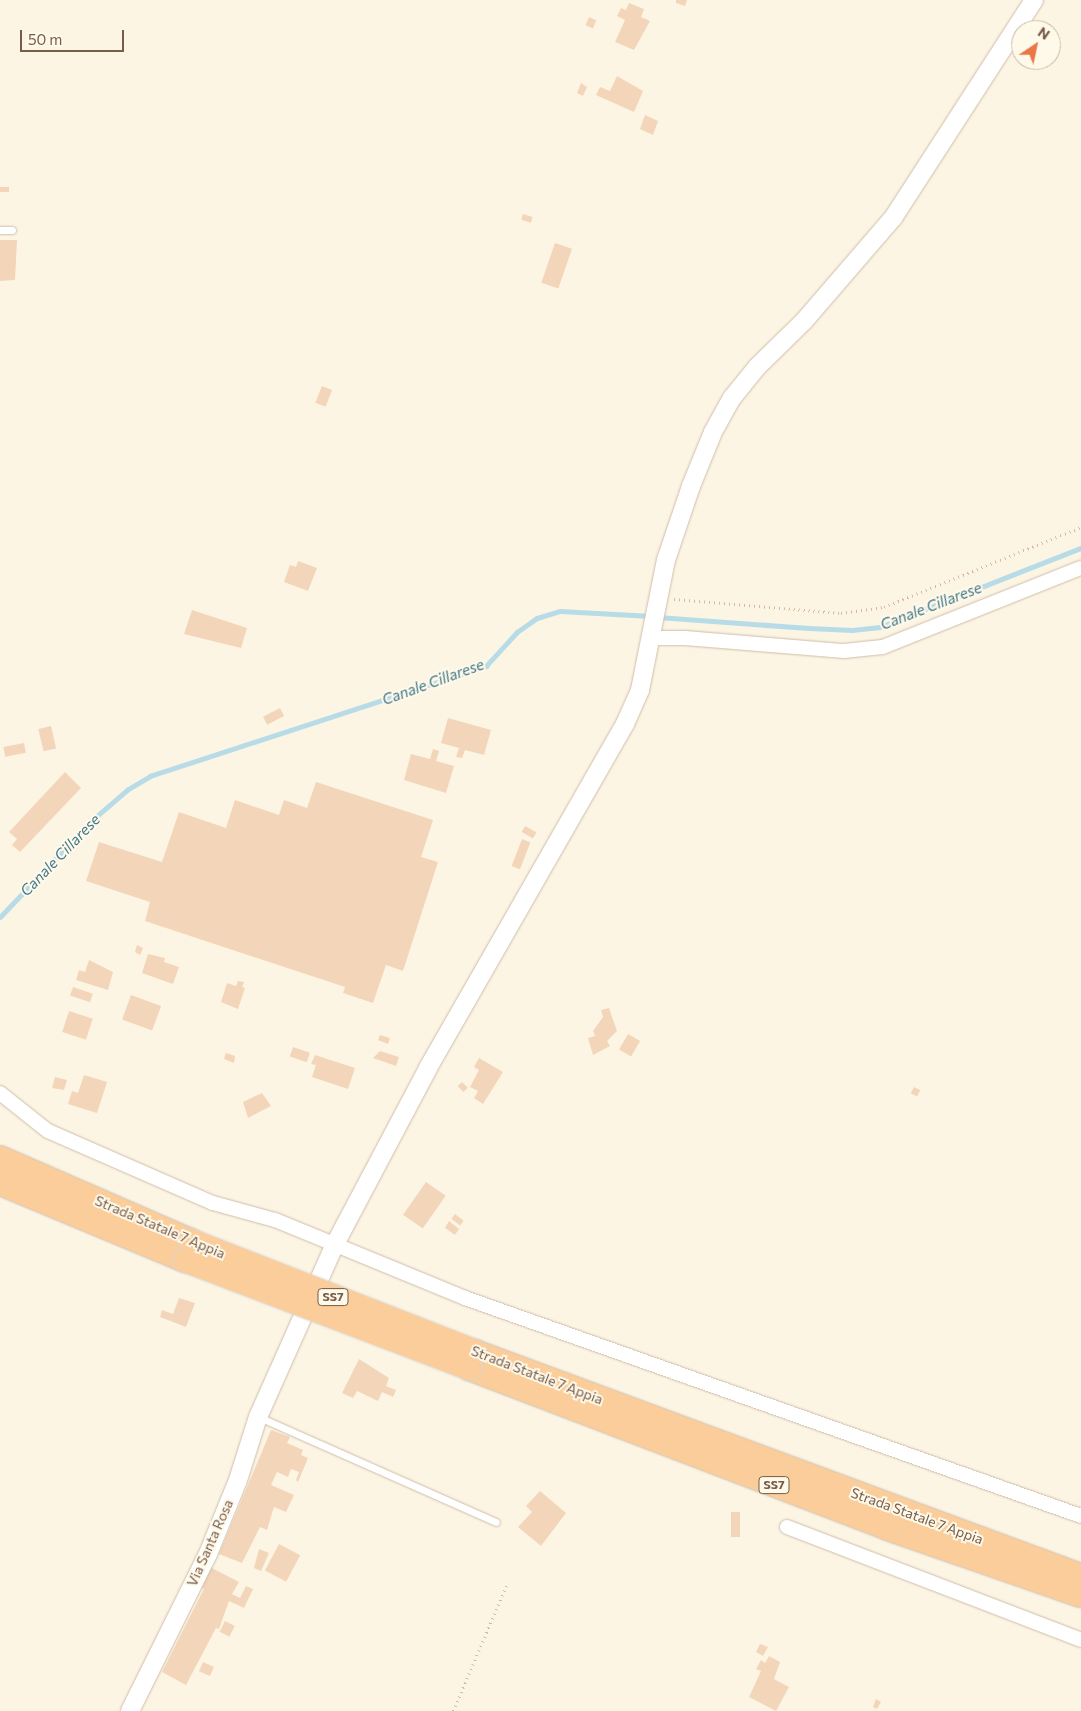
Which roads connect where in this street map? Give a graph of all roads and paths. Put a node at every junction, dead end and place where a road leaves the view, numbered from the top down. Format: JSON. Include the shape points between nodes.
{"nodes":[{"id":1,"x":1034,"y":0,"type":"edge"},
{"id":2,"x":0,"y":230,"type":"edge"},
{"id":3,"x":12,"y":230,"type":"dead end"},
{"id":4,"x":1081,"y":527,"type":"edge"},
{"id":5,"x":1081,"y":568,"type":"edge"},
{"id":6,"x":658,"y":598,"type":"junction"},
{"id":7,"x":652,"y":638,"type":"junction"},
{"id":8,"x":0,"y":1093,"type":"edge"},
{"id":9,"x":0,"y":1158,"type":"edge"},
{"id":10,"x":0,"y":1183,"type":"edge"},
{"id":11,"x":335,"y":1244,"type":"junction"},
{"id":12,"x":188,"y":1251,"type":"junction"},
{"id":13,"x":472,"y":1360,"type":"junction"},
{"id":14,"x":258,"y":1417,"type":"junction"},
{"id":15,"x":1081,"y":1516,"type":"edge"},
{"id":16,"x":496,"y":1522,"type":"dead end"},
{"id":17,"x":787,"y":1527,"type":"dead end"},
{"id":18,"x":1081,"y":1576,"type":"edge"},
{"id":19,"x":506,"y":1586,"type":"dead end"},
{"id":20,"x":1081,"y":1594,"type":"edge"},
{"id":21,"x":1081,"y":1640,"type":"edge"},
{"id":22,"x":130,"y":1711,"type":"edge"},
{"id":23,"x":453,"y":1711,"type":"edge"}],
"edges":[{"from":1,"to":6,"type":"street","name":"Via Santa Rosa","via":[[893,218],[732,398],[691,486]]},
{"from":2,"to":3,"type":"lane"},
{"from":4,"to":6,"type":"path","via":[[884,607],[840,612]]},
{"from":5,"to":7,"type":"street","via":[[883,647],[844,651]]},
{"from":6,"to":7,"type":"street","name":"Via Santa Rosa"},
{"from":7,"to":11,"type":"street","name":"Via Santa Rosa","via":[[640,690],[624,724],[433,1060]]},
{"from":8,"to":11,"type":"street","via":[[48,1131],[214,1203],[276,1220]]},
{"from":9,"to":12,"type":"highway","name":"Strada Statale 7 Appia","number":"SS7"},
{"from":10,"to":12,"type":"highway","name":"Strada Statale 7 Appia","number":"SS7"},
{"from":11,"to":14,"type":"street","name":"Via Santa Rosa"},
{"from":11,"to":15,"type":"street","via":[[465,1298]]},
{"from":12,"to":13,"type":"highway","name":"Strada Statale 7 Appia","number":"SS7","bridge":true},
{"from":13,"to":18,"type":"highway","name":"Strada Statale 7 Appia","number":"SS7"},
{"from":13,"to":20,"type":"highway","name":"Strada Statale 7 Appia","number":"SS7","via":[[887,1528]]},
{"from":14,"to":16,"type":"lane"},
{"from":14,"to":22,"type":"street","name":"Via Santa Rosa","via":[[238,1480],[208,1554]]},
{"from":17,"to":21,"type":"street"},
{"from":19,"to":23,"type":"path"}]}
